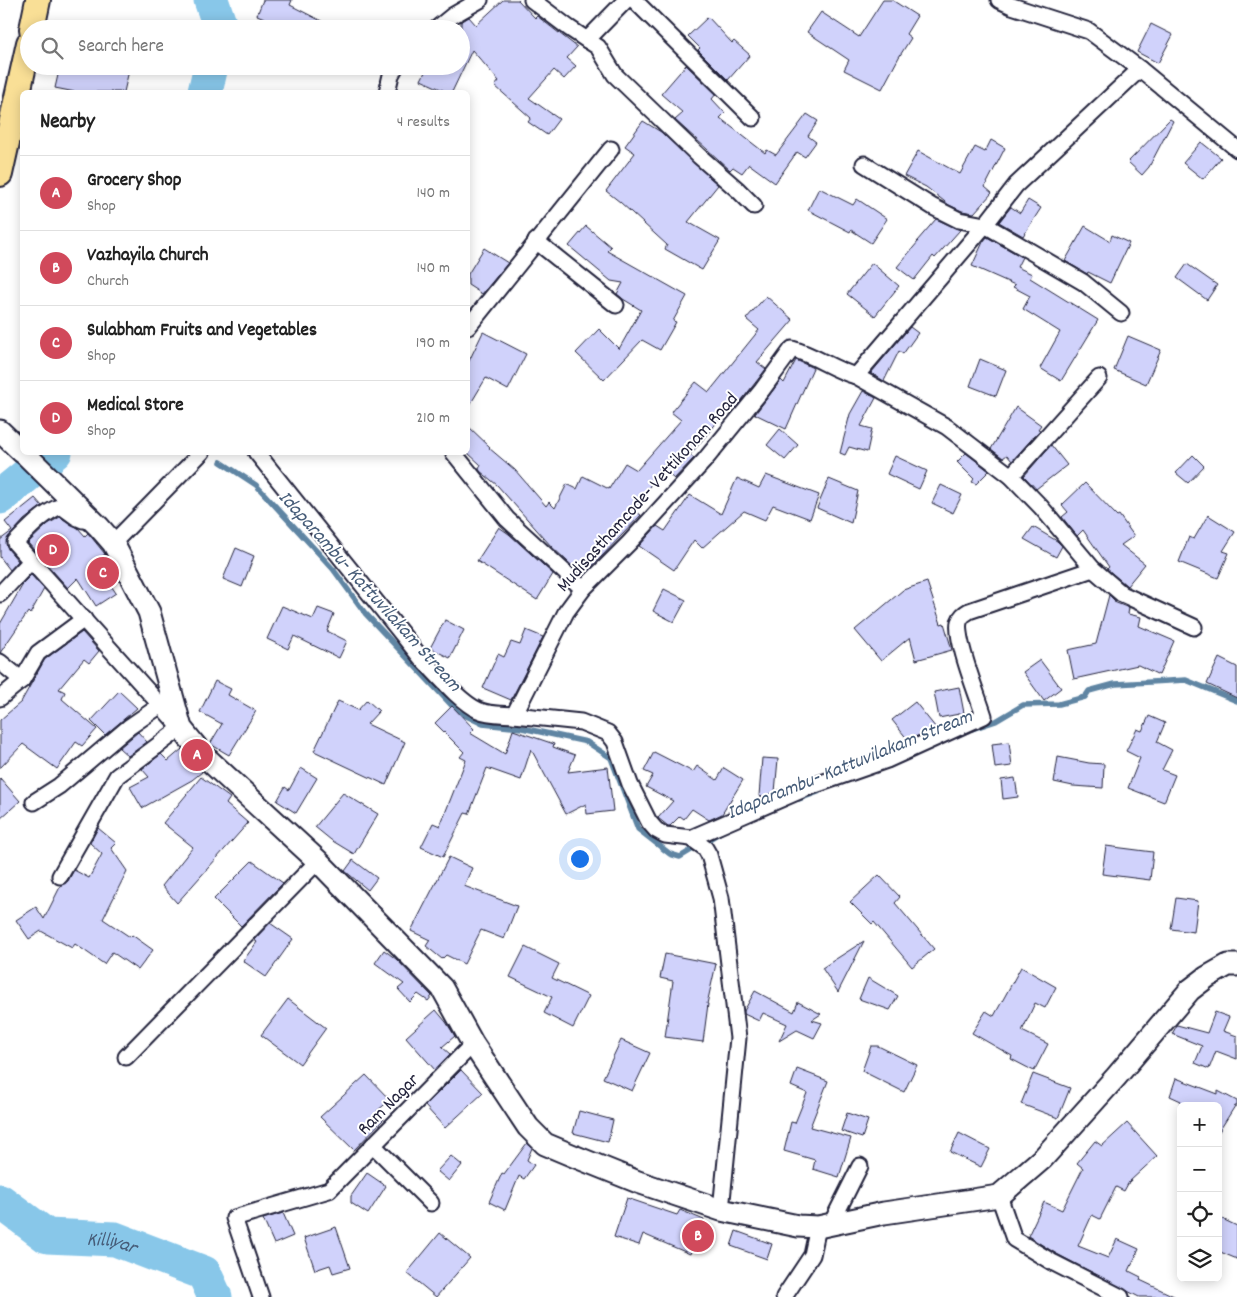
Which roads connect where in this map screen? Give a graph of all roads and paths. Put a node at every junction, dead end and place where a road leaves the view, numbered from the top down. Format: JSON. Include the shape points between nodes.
{"nodes":[{"id":1,"x":38,"y":0,"type":"edge"},
{"id":2,"x":480,"y":0,"type":"edge"},
{"id":3,"x":532,"y":0,"type":"edge"},
{"id":4,"x":626,"y":0,"type":"edge"},
{"id":5,"x":634,"y":0,"type":"edge"},
{"id":6,"x":1006,"y":3,"type":"edge"},
{"id":7,"x":34,"y":20,"type":"edge"},
{"id":8,"x":447,"y":20,"type":"edge"},
{"id":9,"x":587,"y":40,"type":"junction"},
{"id":10,"x":1140,"y":69,"type":"junction"},
{"id":11,"x":22,"y":75,"type":"edge"},
{"id":12,"x":391,"y":75,"type":"edge"},
{"id":13,"x":387,"y":90,"type":"edge"},
{"id":14,"x":753,"y":118,"type":"dead end"},
{"id":15,"x":611,"y":149,"type":"dead end"},
{"id":16,"x":1237,"y":149,"type":"edge"},
{"id":17,"x":864,"y":164,"type":"dead end"},
{"id":18,"x":0,"y":174,"type":"edge"},
{"id":19,"x":754,"y":206,"type":"dead end"},
{"id":20,"x":985,"y":225,"type":"junction"},
{"id":21,"x":536,"y":241,"type":"junction"},
{"id":22,"x":616,"y":304,"type":"dead end"},
{"id":23,"x":1121,"y":313,"type":"dead end"},
{"id":24,"x":470,"y":324,"type":"edge"},
{"id":25,"x":856,"y":376,"type":"junction"},
{"id":26,"x":1099,"y":378,"type":"dead end"},
{"id":27,"x":25,"y":455,"type":"edge"},
{"id":28,"x":199,"y":455,"type":"edge"},
{"id":29,"x":258,"y":455,"type":"edge"},
{"id":30,"x":455,"y":455,"type":"edge"},
{"id":31,"x":1011,"y":476,"type":"junction"},
{"id":32,"x":99,"y":527,"type":"junction"},
{"id":33,"x":113,"y":543,"type":"junction"},
{"id":34,"x":31,"y":561,"type":"junction"},
{"id":35,"x":1093,"y":570,"type":"junction"},
{"id":36,"x":583,"y":589,"type":"junction"},
{"id":37,"x":0,"y":594,"type":"edge"},
{"id":38,"x":84,"y":619,"type":"junction"},
{"id":39,"x":1194,"y":627,"type":"dead end"},
{"id":40,"x":0,"y":662,"type":"edge"},
{"id":41,"x":22,"y":680,"type":"junction"},
{"id":42,"x":0,"y":698,"type":"edge"},
{"id":43,"x":161,"y":705,"type":"junction"},
{"id":44,"x":514,"y":715,"type":"junction"},
{"id":45,"x":182,"y":728,"type":"junction"},
{"id":46,"x":34,"y":802,"type":"dead end"},
{"id":47,"x":698,"y":842,"type":"junction"},
{"id":48,"x":318,"y":861,"type":"junction"},
{"id":49,"x":60,"y":876,"type":"dead end"},
{"id":50,"x":1237,"y":965,"type":"edge"},
{"id":51,"x":474,"y":1044,"type":"junction"},
{"id":52,"x":126,"y":1058,"type":"dead end"},
{"id":53,"x":373,"y":1145,"type":"junction"},
{"id":54,"x":860,"y":1166,"type":"dead end"},
{"id":55,"x":999,"y":1196,"type":"junction"},
{"id":56,"x":431,"y":1203,"type":"dead end"},
{"id":57,"x":721,"y":1210,"type":"junction"},
{"id":58,"x":825,"y":1226,"type":"junction"},
{"id":59,"x":261,"y":1297,"type":"edge"},
{"id":60,"x":784,"y":1297,"type":"edge"},
{"id":61,"x":1121,"y":1297,"type":"edge"}],
"edges":[{"from":1,"to":7,"type":"main road"},
{"from":2,"to":8,"type":"street"},
{"from":3,"to":9,"type":"street"},
{"from":4,"to":9,"type":"street"},
{"from":5,"to":14,"type":"street"},
{"from":6,"to":10,"type":"street","via":[[1089,31]]},
{"from":9,"to":19,"type":"street","via":[[598,47],[616,75]]},
{"from":10,"to":16,"type":"street"},
{"from":10,"to":20,"type":"street","via":[[1016,185]]},
{"from":11,"to":18,"type":"main road"},
{"from":12,"to":13,"type":"street"},
{"from":15,"to":21,"type":"street"},
{"from":17,"to":20,"type":"street","via":[[959,220]]},
{"from":20,"to":23,"type":"street","via":[[1083,282]]},
{"from":20,"to":25,"type":"street"},
{"from":21,"to":22,"type":"street"},
{"from":21,"to":24,"type":"street"},
{"from":25,"to":31,"type":"street","via":[[947,427]]},
{"from":25,"to":36,"type":"street","name":"Mudisasthamcode- Vettikonam Road","via":[[792,349],[704,461]]},
{"from":26,"to":31,"type":"street"},
{"from":27,"to":32,"type":"street"},
{"from":28,"to":33,"type":"street"},
{"from":29,"to":44,"type":"street","via":[[422,659],[477,710]]},
{"from":30,"to":36,"type":"street","via":[[507,519]]},
{"from":31,"to":35,"type":"street"},
{"from":32,"to":33,"type":"street"},
{"from":32,"to":34,"type":"street","via":[[61,506],[52,509],[15,543]]},
{"from":33,"to":45,"type":"street","via":[[149,612]]},
{"from":34,"to":37,"type":"street"},
{"from":34,"to":38,"type":"street"},
{"from":35,"to":39,"type":"street","via":[[1122,594]]},
{"from":35,"to":47,"type":"street","via":[[962,615],[959,638],[984,716],[888,760],[804,789],[735,818]]},
{"from":36,"to":44,"type":"street","name":"Mudisasthamcode- Vettikonam Road","via":[[566,612]]},
{"from":38,"to":41,"type":"street","via":[[38,653]]},
{"from":38,"to":43,"type":"street"},
{"from":40,"to":41,"type":"street"},
{"from":41,"to":42,"type":"street"},
{"from":43,"to":45,"type":"street"},
{"from":43,"to":46,"type":"street"},
{"from":44,"to":47,"type":"street","via":[[581,722],[608,733],[615,742],[630,784],[649,822],[665,835]]},
{"from":45,"to":48,"type":"street","via":[[202,754]]},
{"from":45,"to":49,"type":"street","via":[[117,776]]},
{"from":47,"to":57,"type":"street","via":[[712,865],[722,898],[738,1038]]},
{"from":48,"to":51,"type":"street","via":[[442,988]]},
{"from":48,"to":52,"type":"street"},
{"from":50,"to":55,"type":"street","via":[[1206,977],[1190,990],[1043,1158]]},
{"from":51,"to":53,"type":"street","name":"Ram Nagar"},
{"from":51,"to":57,"type":"street","via":[[528,1128],[545,1144],[638,1182]]},
{"from":53,"to":56,"type":"street"},
{"from":53,"to":59,"type":"street","name":"Ram Nagar","via":[[329,1190],[234,1218]]},
{"from":54,"to":58,"type":"street"},
{"from":55,"to":58,"type":"street","via":[[884,1213]]},
{"from":55,"to":61,"type":"street","via":[[1014,1239]]},
{"from":57,"to":58,"type":"street","via":[[798,1226]]},
{"from":58,"to":60,"type":"street","via":[[812,1255]]}]}
